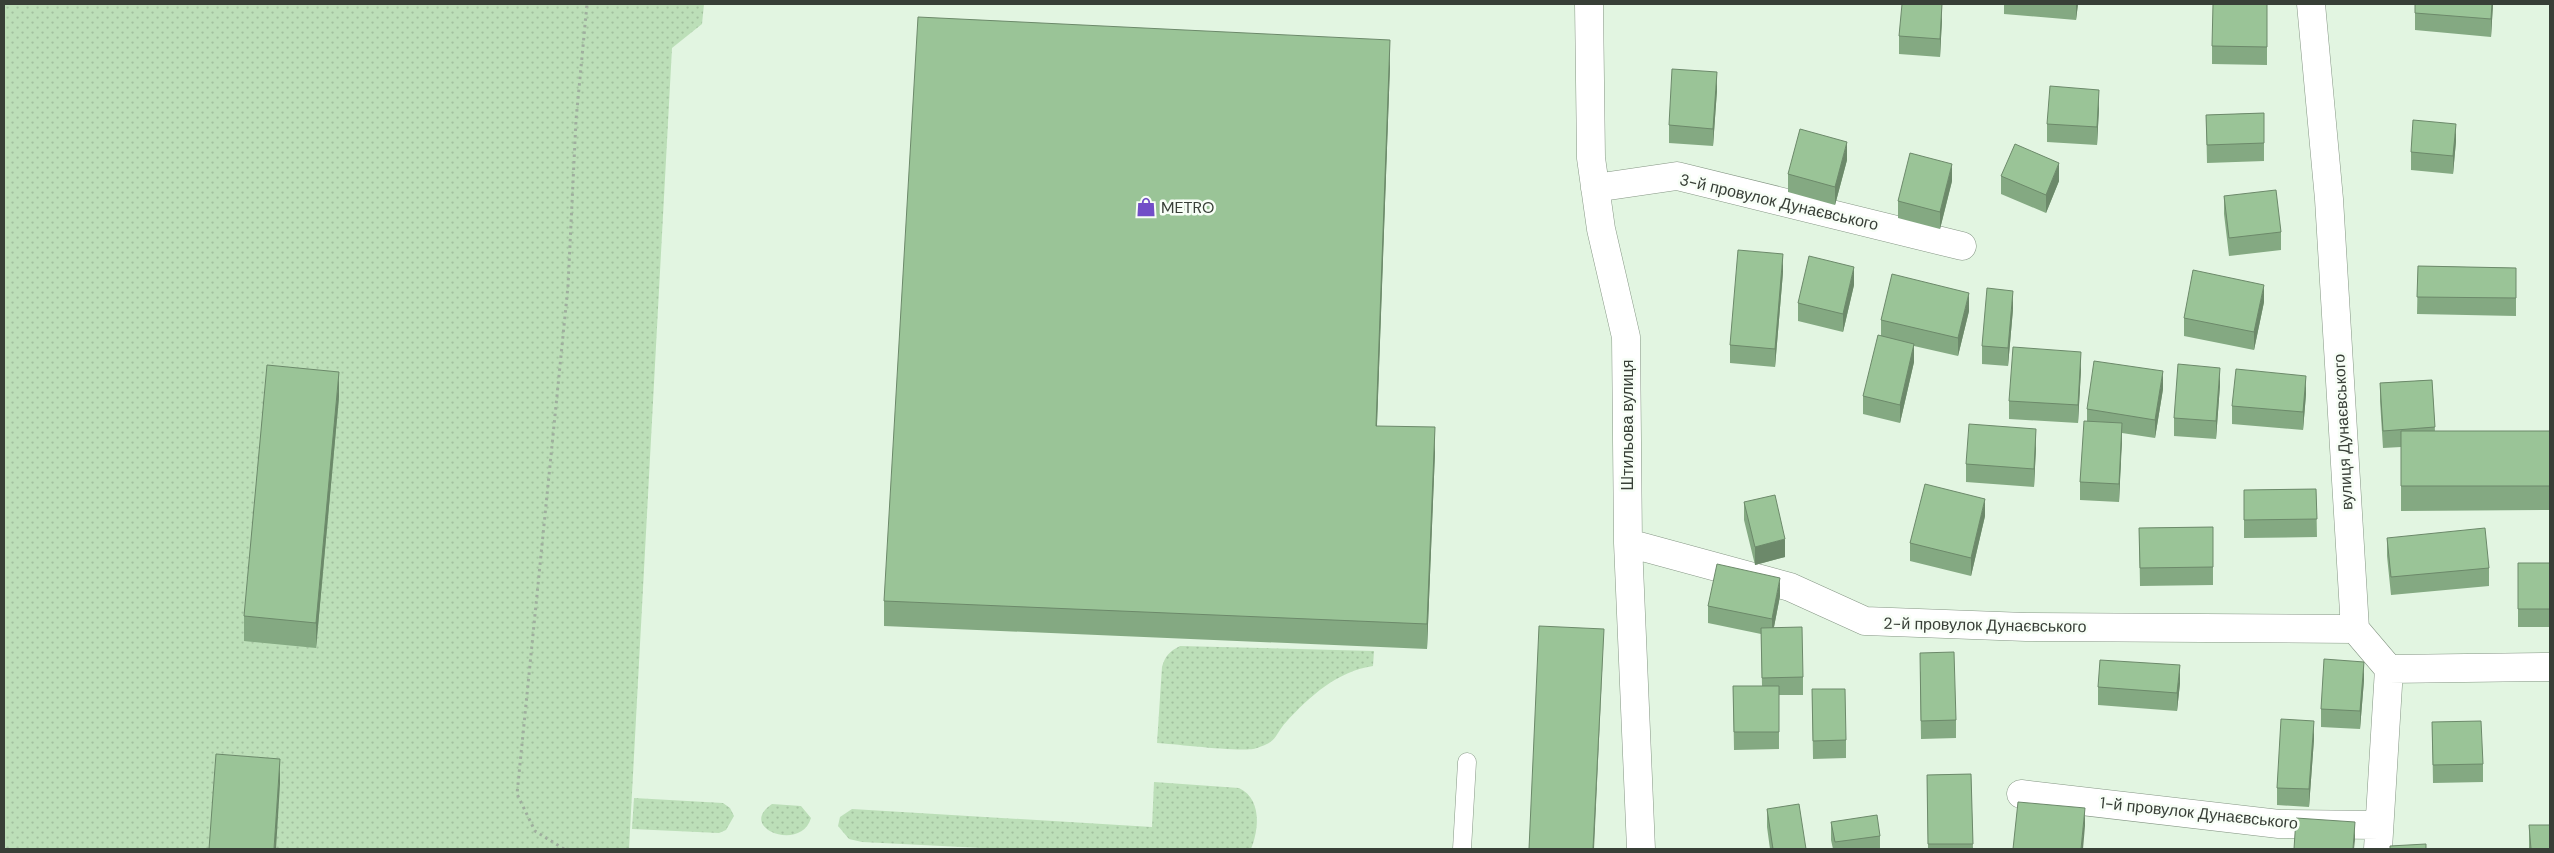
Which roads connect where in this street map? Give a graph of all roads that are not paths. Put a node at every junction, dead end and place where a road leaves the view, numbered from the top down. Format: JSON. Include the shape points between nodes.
{"nodes":[{"id":1,"x":1589,"y":4,"type":"edge"},
{"id":2,"x":2311,"y":4,"type":"edge"},
{"id":3,"x":1595,"y":188,"type":"junction"},
{"id":4,"x":1962,"y":246,"type":"dead end"},
{"id":5,"x":1628,"y":543,"type":"junction"},
{"id":6,"x":2355,"y":629,"type":"junction"},
{"id":7,"x":2550,"y":667,"type":"edge"},
{"id":8,"x":2389,"y":668,"type":"junction"},
{"id":9,"x":1467,"y":762,"type":"dead end"},
{"id":10,"x":2021,"y":794,"type":"dead end"},
{"id":11,"x":2379,"y":837,"type":"edge"},
{"id":12,"x":1462,"y":849,"type":"edge"},
{"id":13,"x":1641,"y":849,"type":"edge"}],
"edges":[{"from":1,"to":3,"type":"street","name":"Штильова вулиця","via":[[1590,158]]},
{"from":2,"to":6,"type":"street","name":"вулиця Дунаєвського","via":[[2329,199]]},
{"from":3,"to":4,"type":"street","name":"3-й провулок Дунаєвського","via":[[1677,176]]},
{"from":3,"to":5,"type":"street","name":"Штильова вулиця","via":[[1601,229],[1626,336]]},
{"from":5,"to":6,"type":"street","name":"2-й провулок Дунаєвського","via":[[1790,587],[1866,621],[2026,627]]},
{"from":5,"to":13,"type":"street","name":"Штильова вулиця"},
{"from":6,"to":8,"type":"street"},
{"from":7,"to":8,"type":"street"},
{"from":8,"to":11,"type":"street"},
{"from":9,"to":12,"type":"lane"},
{"from":10,"to":11,"type":"street","name":"1-й провулок Дунаєвського"}]}
